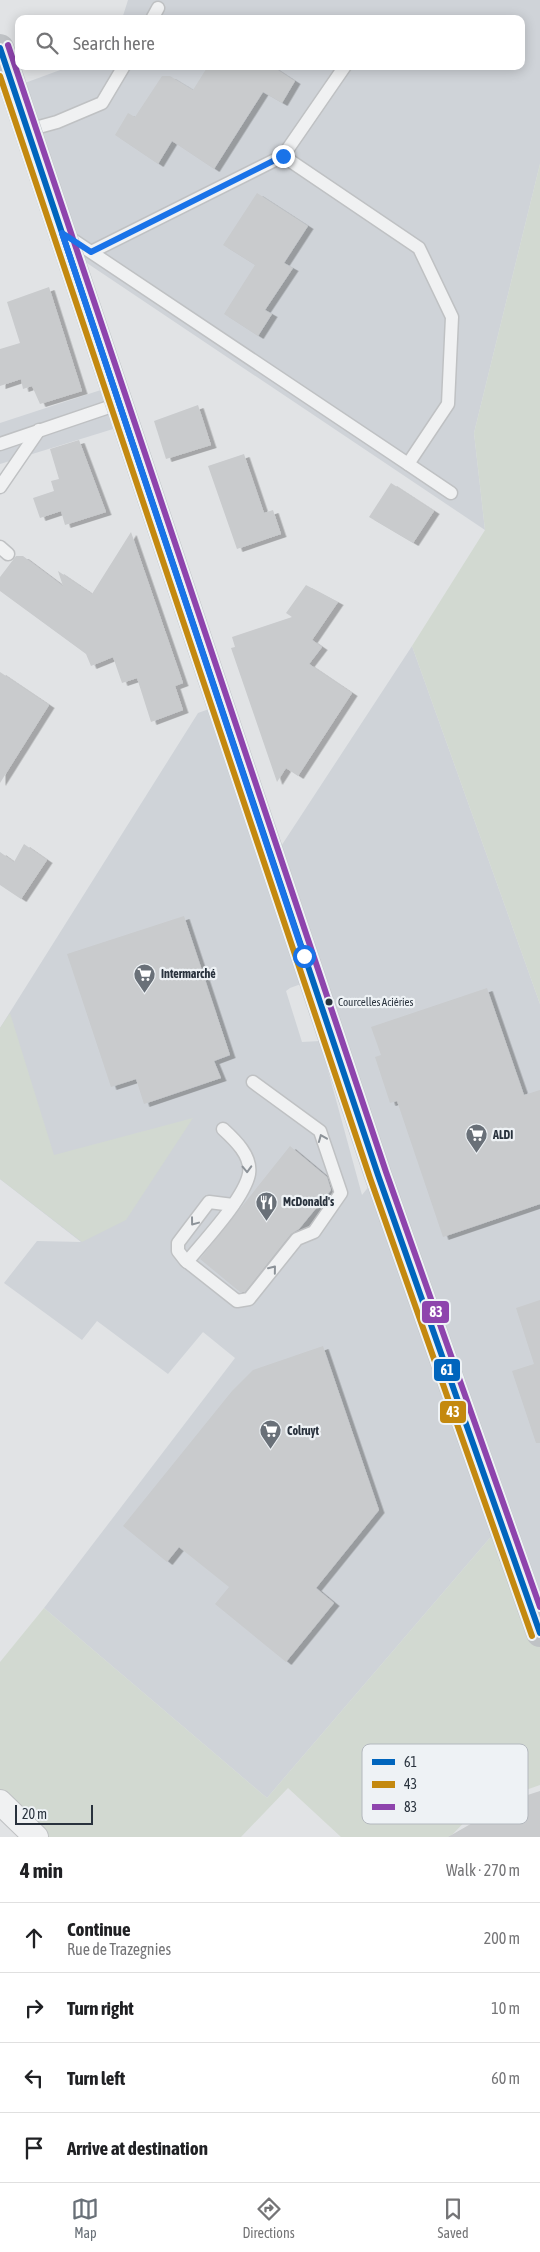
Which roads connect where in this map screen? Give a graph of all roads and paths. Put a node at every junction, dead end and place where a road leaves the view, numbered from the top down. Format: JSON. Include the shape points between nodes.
{"nodes":[{"id":1,"x":0,"y":48,"type":"edge"},
{"id":2,"x":122,"y":70,"type":"edge"},
{"id":3,"x":342,"y":70,"type":"edge"},
{"id":4,"x":28,"y":130,"type":"junction"},
{"id":5,"x":283,"y":156,"type":"junction"},
{"id":6,"x":62,"y":233,"type":"junction"},
{"id":7,"x":91,"y":252,"type":"junction"},
{"id":8,"x":118,"y":404,"type":"junction"},
{"id":9,"x":39,"y":430,"type":"junction"},
{"id":10,"x":0,"y":444,"type":"edge"},
{"id":11,"x":408,"y":464,"type":"junction"},
{"id":12,"x":0,"y":486,"type":"edge"},
{"id":13,"x":451,"y":493,"type":"dead end"},
{"id":14,"x":253,"y":1082,"type":"dead end"},
{"id":15,"x":224,"y":1129,"type":"dead end"},
{"id":16,"x":233,"y":1205,"type":"junction"},
{"id":17,"x":187,"y":1262,"type":"junction"},
{"id":18,"x":540,"y":1634,"type":"edge"},
{"id":19,"x":0,"y":1802,"type":"edge"},
{"id":20,"x":36,"y":1837,"type":"edge"}],
"edges":[{"from":1,"to":4,"type":"main road"},
{"from":2,"to":4,"type":"lane","via":[[102,103]]},
{"from":3,"to":5,"type":"lane"},
{"from":4,"to":6,"type":"main road"},
{"from":5,"to":7,"type":"lane"},
{"from":5,"to":11,"type":"lane","via":[[419,248],[452,317],[448,404]]},
{"from":6,"to":7,"type":"lane"},
{"from":6,"to":8,"type":"main road"},
{"from":7,"to":11,"type":"lane"},
{"from":8,"to":9,"type":"lane"},
{"from":8,"to":18,"type":"main road","via":[[378,1175]]},
{"from":9,"to":10,"type":"lane"},
{"from":9,"to":12,"type":"lane"},
{"from":11,"to":13,"type":"lane"},
{"from":17,"to":14,"type":"lane","one_way":true,"via":[[237,1301],[249,1299],[297,1239],[314,1232],[341,1193],[320,1131]]},
{"from":15,"to":16,"type":"lane","one_way":true,"via":[[240,1145],[249,1174]]},
{"from":16,"to":17,"type":"lane"},
{"from":16,"to":17,"type":"lane","one_way":true,"via":[[209,1202],[178,1243],[178,1251]]},
{"from":19,"to":20,"type":"street"}]}
